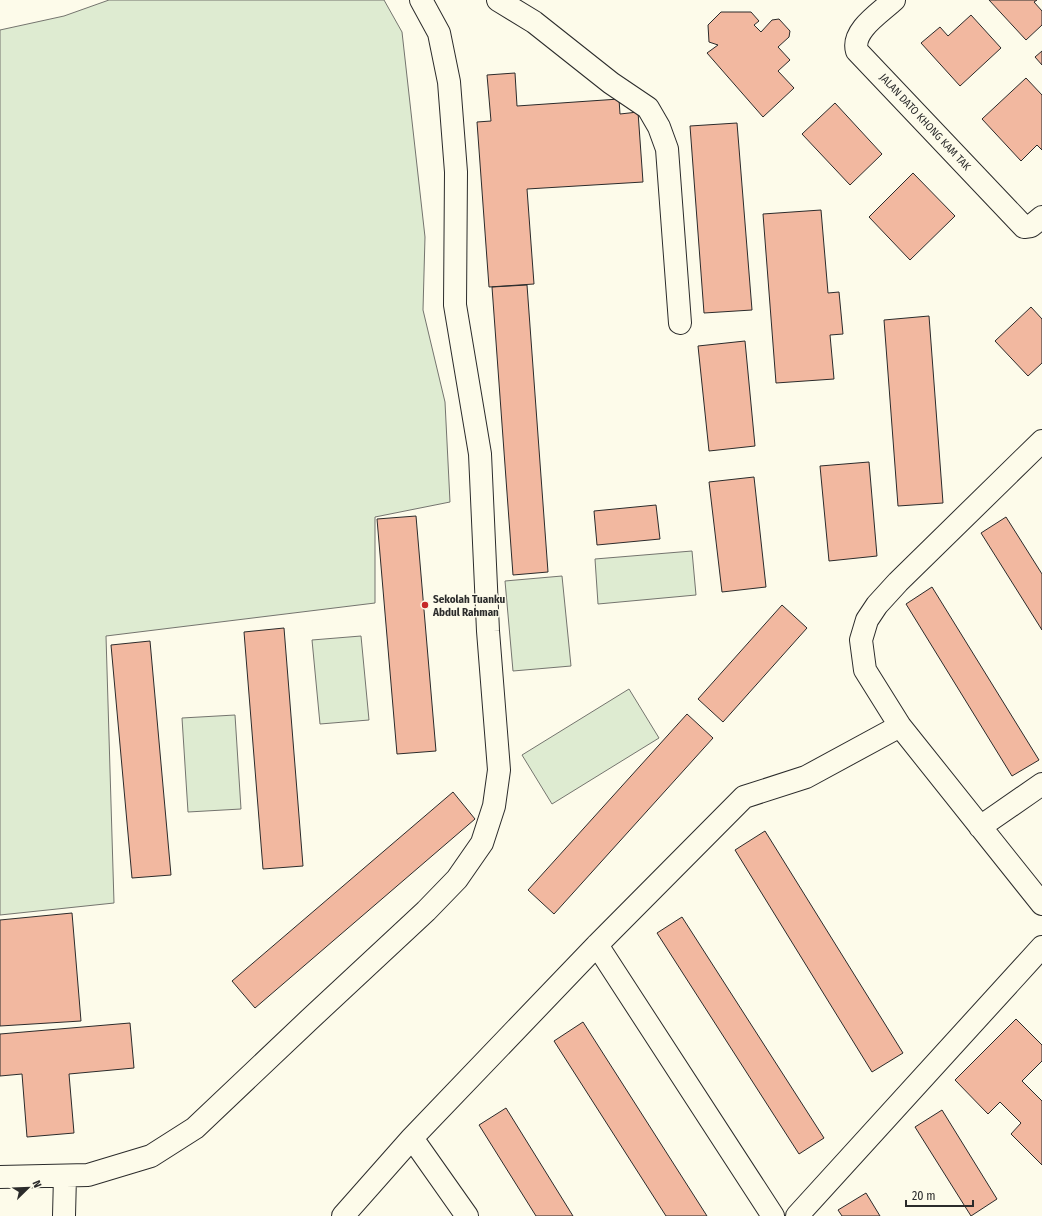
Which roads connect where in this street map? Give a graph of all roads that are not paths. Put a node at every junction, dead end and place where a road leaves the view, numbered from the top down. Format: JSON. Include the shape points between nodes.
{"nodes":[{"id":1,"x":498,"y":0,"type":"edge"},
{"id":2,"x":894,"y":0,"type":"edge"},
{"id":3,"x":425,"y":1,"type":"edge"},
{"id":4,"x":1042,"y":217,"type":"edge"},
{"id":5,"x":680,"y":323,"type":"dead end"},
{"id":6,"x":1042,"y":441,"type":"edge"},
{"id":7,"x":900,"y":726,"type":"junction"},
{"id":8,"x":1042,"y":784,"type":"edge"},
{"id":9,"x":980,"y":827,"type":"junction"},
{"id":10,"x":1042,"y":904,"type":"edge"},
{"id":11,"x":597,"y":944,"type":"junction"},
{"id":12,"x":1042,"y":947,"type":"edge"},
{"id":13,"x":412,"y":1138,"type":"junction"},
{"id":14,"x":65,"y":1176,"type":"junction"},
{"id":15,"x":0,"y":1177,"type":"edge"},
{"id":16,"x":64,"y":1216,"type":"edge"},
{"id":17,"x":343,"y":1216,"type":"edge"},
{"id":18,"x":467,"y":1216,"type":"edge"},
{"id":19,"x":773,"y":1216,"type":"edge"},
{"id":20,"x":797,"y":1216,"type":"edge"}],
"edges":[{"from":1,"to":5,"type":"street","via":[[534,22],[611,83],[648,108],[659,127],[667,149]]},
{"from":2,"to":4,"type":"street","name":"JALAN DATO KHONG KAM TAK","via":[[858,33],[855,43],[857,50],[1024,227],[1031,226]]},
{"from":3,"to":14,"type":"street","via":[[439,33],[449,82],[456,172],[455,305],[480,454],[488,631],[499,770],[494,806],[482,843],[457,879],[195,1128],[151,1156],[88,1175]]},
{"from":6,"to":7,"type":"street","via":[[898,582],[867,620],[861,640],[865,670]]},
{"from":7,"to":9,"type":"street"},
{"from":7,"to":11,"type":"street","via":[[806,777],[744,797]]},
{"from":8,"to":9,"type":"street"},
{"from":9,"to":10,"type":"street"},
{"from":11,"to":13,"type":"street"},
{"from":11,"to":19,"type":"street"},
{"from":12,"to":20,"type":"street"},
{"from":13,"to":17,"type":"street"},
{"from":13,"to":18,"type":"street"},
{"from":14,"to":15,"type":"street"},
{"from":14,"to":16,"type":"street"}]}
